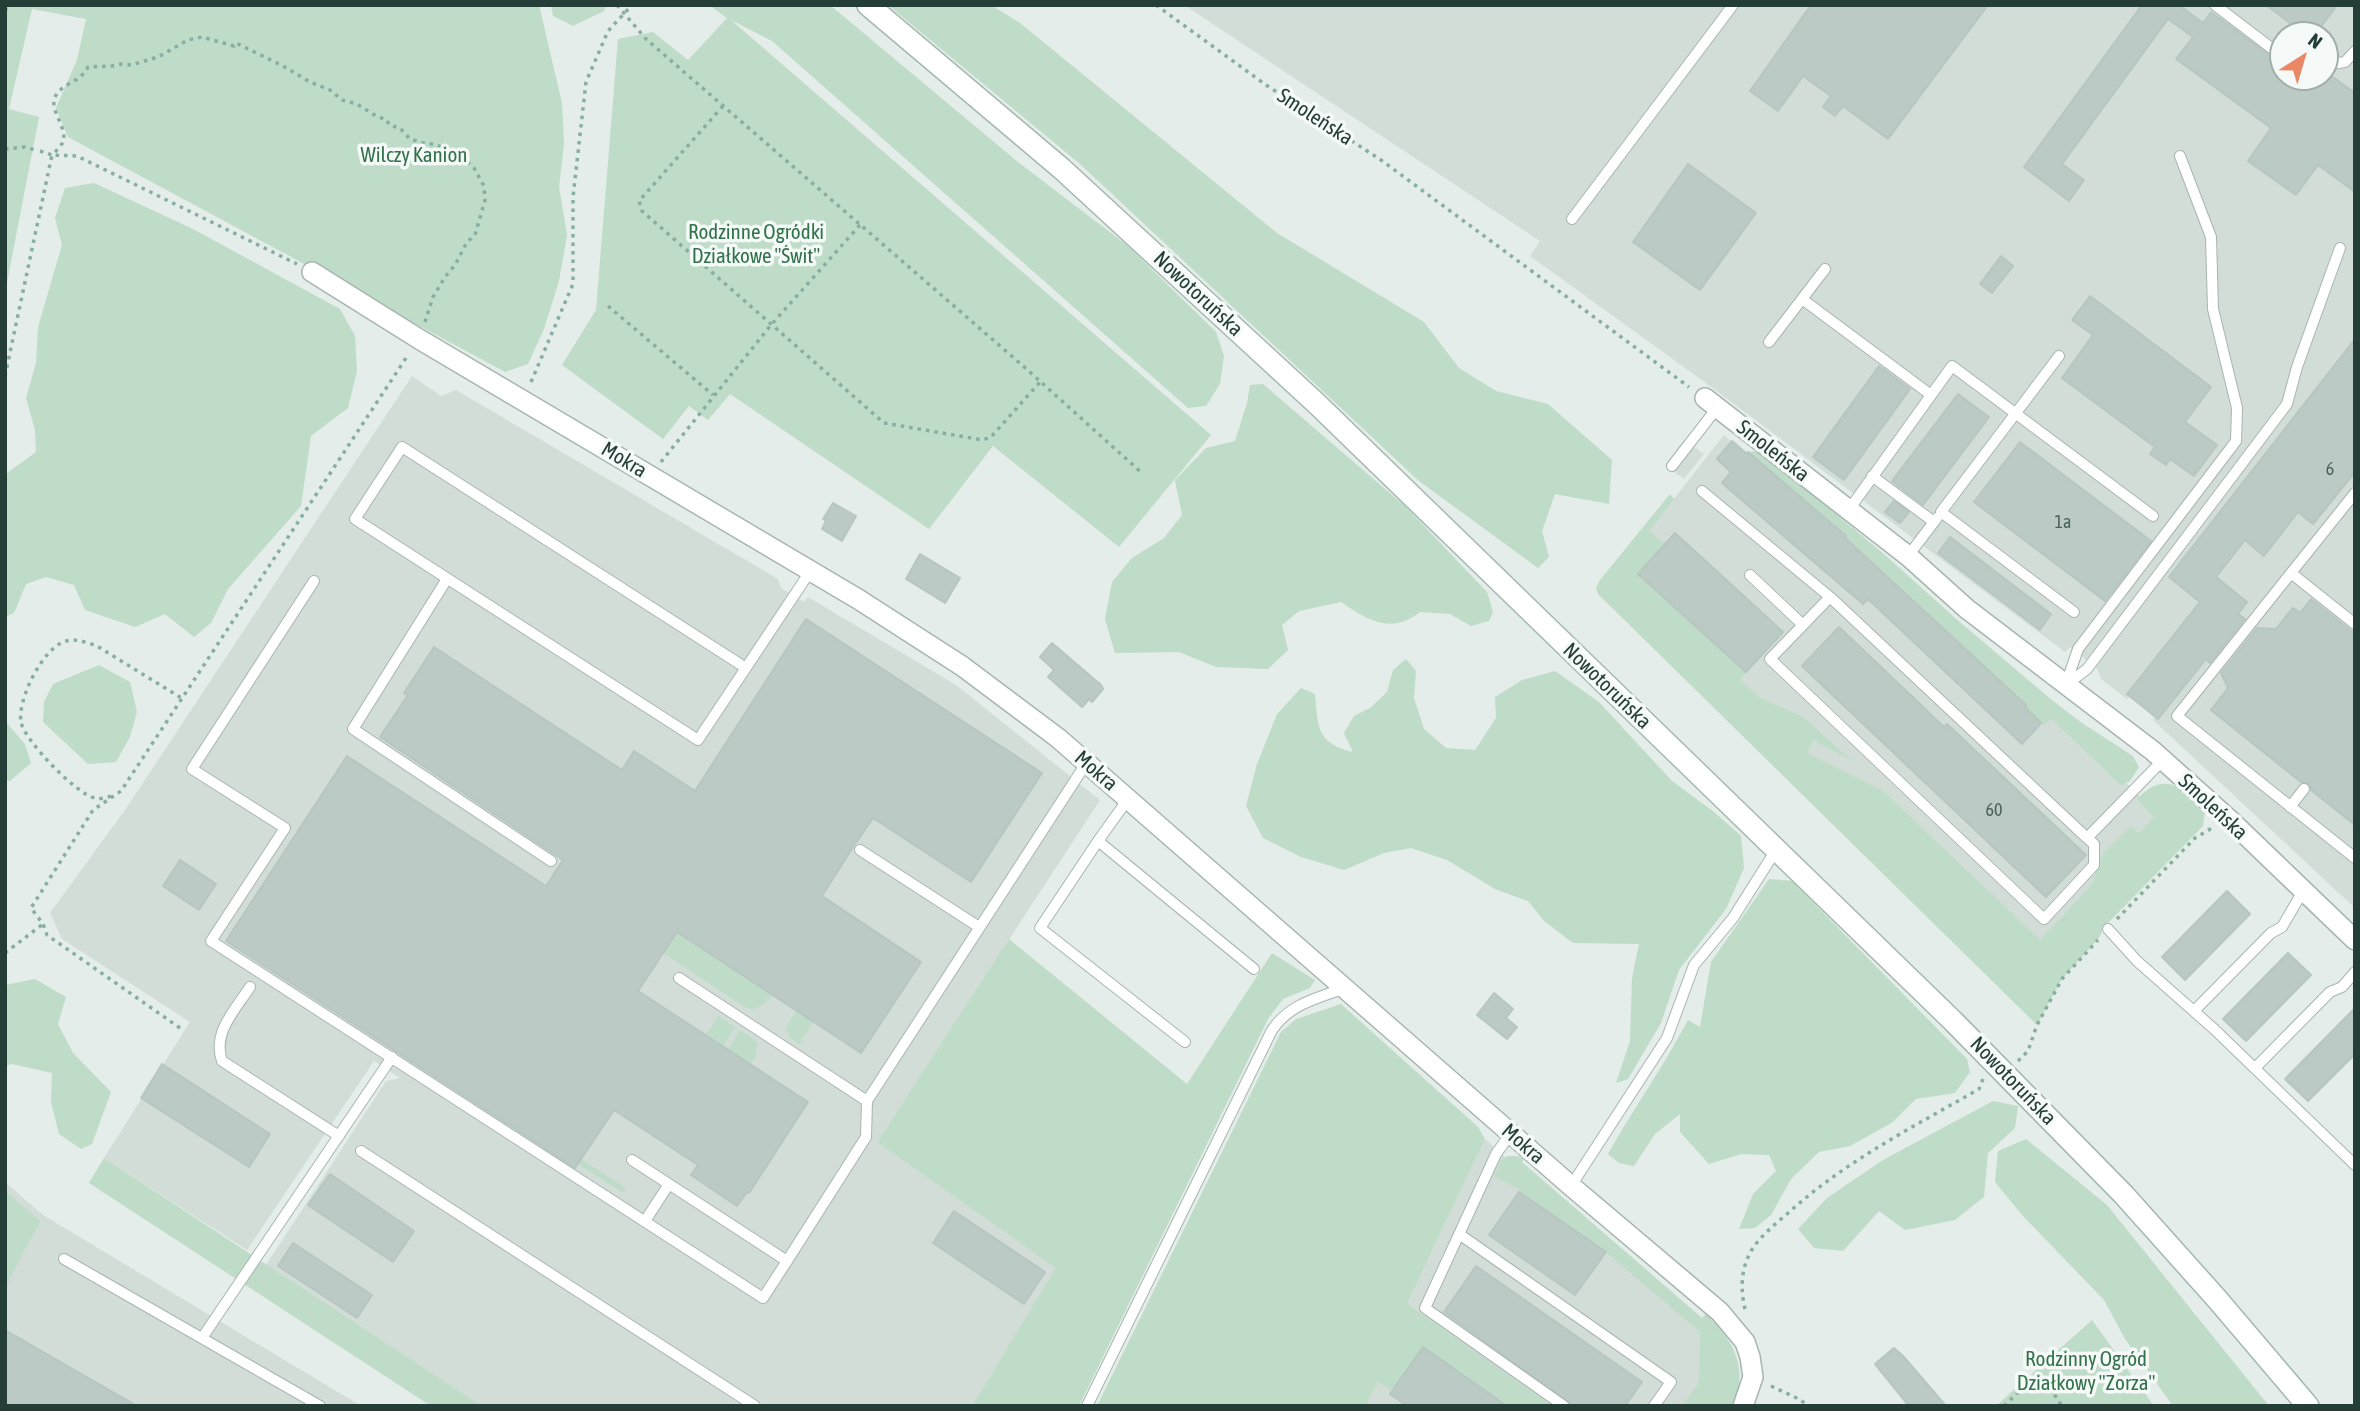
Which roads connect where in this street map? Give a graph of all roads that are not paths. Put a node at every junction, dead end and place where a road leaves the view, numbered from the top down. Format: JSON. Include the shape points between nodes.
{"nodes":[{"id":1,"x":868,"y":5,"type":"edge"},
{"id":2,"x":1733,"y":5,"type":"edge"},
{"id":3,"x":2215,"y":5,"type":"edge"},
{"id":4,"x":2269,"y":46,"type":"edge"},
{"id":5,"x":2355,"y":51,"type":"edge"},
{"id":6,"x":2339,"y":63,"type":"edge"},
{"id":7,"x":2180,"y":156,"type":"dead end"},
{"id":8,"x":1572,"y":219,"type":"dead end"},
{"id":9,"x":2340,"y":248,"type":"dead end"},
{"id":10,"x":1825,"y":269,"type":"dead end"},
{"id":11,"x":312,"y":272,"type":"road end"},
{"id":12,"x":1801,"y":299,"type":"junction"},
{"id":13,"x":1769,"y":342,"type":"dead end"},
{"id":14,"x":2059,"y":356,"type":"dead end"},
{"id":15,"x":1931,"y":395,"type":"junction"},
{"id":16,"x":1711,"y":403,"type":"joint"},
{"id":17,"x":2015,"y":414,"type":"junction"},
{"id":18,"x":1672,"y":466,"type":"dead end"},
{"id":19,"x":1872,"y":476,"type":"junction"},
{"id":20,"x":1702,"y":491,"type":"dead end"},
{"id":21,"x":2355,"y":493,"type":"edge"},
{"id":22,"x":1847,"y":511,"type":"junction"},
{"id":23,"x":1941,"y":512,"type":"junction"},
{"id":24,"x":2153,"y":516,"type":"dead end"},
{"id":25,"x":1934,"y":522,"type":"junction"},
{"id":26,"x":1908,"y":556,"type":"junction"},
{"id":27,"x":811,"y":570,"type":"junction"},
{"id":28,"x":2291,"y":573,"type":"junction"},
{"id":29,"x":1750,"y":575,"type":"dead end"},
{"id":30,"x":447,"y":579,"type":"junction"},
{"id":31,"x":314,"y":581,"type":"dead end"},
{"id":32,"x":1830,"y":597,"type":"junction"},
{"id":33,"x":2074,"y":611,"type":"dead end"},
{"id":34,"x":2355,"y":624,"type":"edge"},
{"id":35,"x":1803,"y":625,"type":"junction"},
{"id":36,"x":746,"y":668,"type":"junction"},
{"id":37,"x":2066,"y":685,"type":"junction"},
{"id":38,"x":2163,"y":761,"type":"junction"},
{"id":39,"x":1087,"y":762,"type":"junction"},
{"id":40,"x":2304,"y":789,"type":"dead end"},
{"id":41,"x":1128,"y":799,"type":"junction"},
{"id":42,"x":2290,"y":807,"type":"junction"},
{"id":43,"x":2087,"y":838,"type":"junction"},
{"id":44,"x":1098,"y":841,"type":"junction"},
{"id":45,"x":860,"y":850,"type":"dead end"},
{"id":46,"x":1776,"y":850,"type":"junction"},
{"id":47,"x":2355,"y":858,"type":"edge"},
{"id":48,"x":551,"y":861,"type":"dead end"},
{"id":49,"x":2303,"y":891,"type":"junction"},
{"id":50,"x":979,"y":927,"type":"junction"},
{"id":51,"x":2108,"y":929,"type":"dead end"},
{"id":52,"x":2355,"y":940,"type":"edge"},
{"id":53,"x":1254,"y":969,"type":"dead end"},
{"id":54,"x":2355,"y":972,"type":"edge"},
{"id":55,"x":679,"y":978,"type":"dead end"},
{"id":56,"x":250,"y":987,"type":"dead end"},
{"id":57,"x":1345,"y":988,"type":"junction"},
{"id":58,"x":2194,"y":1011,"type":"junction"},
{"id":59,"x":1185,"y":1042,"type":"dead end"},
{"id":60,"x":392,"y":1058,"type":"junction"},
{"id":61,"x":2255,"y":1068,"type":"junction"},
{"id":62,"x":867,"y":1101,"type":"junction"},
{"id":63,"x":1511,"y":1133,"type":"junction"},
{"id":64,"x":339,"y":1136,"type":"junction"},
{"id":65,"x":361,"y":1151,"type":"dead end"},
{"id":66,"x":632,"y":1160,"type":"dead end"},
{"id":67,"x":2355,"y":1165,"type":"edge"},
{"id":68,"x":669,"y":1184,"type":"junction"},
{"id":69,"x":1571,"y":1186,"type":"junction"},
{"id":70,"x":645,"y":1222,"type":"junction"},
{"id":71,"x":1459,"y":1234,"type":"junction"},
{"id":72,"x":64,"y":1259,"type":"dead end"},
{"id":73,"x":787,"y":1261,"type":"junction"},
{"id":74,"x":202,"y":1338,"type":"junction"},
{"id":75,"x":320,"y":1406,"type":"edge"},
{"id":76,"x":755,"y":1406,"type":"edge"},
{"id":77,"x":1087,"y":1406,"type":"edge"},
{"id":78,"x":1564,"y":1406,"type":"edge"},
{"id":79,"x":1654,"y":1406,"type":"edge"},
{"id":80,"x":1743,"y":1406,"type":"edge"},
{"id":81,"x":2308,"y":1406,"type":"edge"}],
"edges":[{"from":1,"to":46,"type":"main road","name":"Nowotoruńska","via":[[1062,169],[1317,404]]},
{"from":2,"to":8,"type":"lane"},
{"from":3,"to":4,"type":"lane"},
{"from":5,"to":6,"type":"lane"},
{"from":7,"to":37,"type":"lane","via":[[2211,237],[2213,309],[2236,408],[2236,441],[2078,649]]},
{"from":9,"to":37,"type":"lane","via":[[2287,404],[2087,669]]},
{"from":10,"to":12,"type":"lane"},
{"from":11,"to":27,"type":"street","name":"Mokra","via":[[421,333],[523,400]]},
{"from":12,"to":13,"type":"lane"},
{"from":12,"to":15,"type":"lane"},
{"from":14,"to":17,"type":"lane"},
{"from":15,"to":17,"type":"lane","via":[[1952,366]]},
{"from":15,"to":19,"type":"lane"},
{"from":16,"to":18,"type":"lane"},
{"from":16,"to":22,"type":"street","name":"Smoleńska"},
{"from":17,"to":23,"type":"lane"},
{"from":17,"to":24,"type":"lane"},
{"from":19,"to":22,"type":"lane"},
{"from":19,"to":25,"type":"lane"},
{"from":20,"to":32,"type":"lane"},
{"from":21,"to":28,"type":"lane"},
{"from":22,"to":26,"type":"street","name":"Smoleńska"},
{"from":23,"to":25,"type":"lane"},
{"from":23,"to":33,"type":"lane"},
{"from":25,"to":26,"type":"lane"},
{"from":26,"to":37,"type":"street","name":"Smoleńska","via":[[1967,609]]},
{"from":27,"to":36,"type":"lane"},
{"from":27,"to":39,"type":"street","name":"Mokra","via":[[962,667]]},
{"from":28,"to":34,"type":"lane"},
{"from":28,"to":42,"type":"lane","via":[[2177,716]]},
{"from":29,"to":35,"type":"lane"},
{"from":30,"to":36,"type":"lane","via":[[698,740]]},
{"from":30,"to":36,"type":"lane","via":[[355,519],[402,447]]},
{"from":30,"to":48,"type":"lane","via":[[353,729]]},
{"from":31,"to":60,"type":"lane","via":[[192,769],[285,828],[211,941]]},
{"from":32,"to":35,"type":"lane"},
{"from":32,"to":43,"type":"lane"},
{"from":35,"to":43,"type":"lane","via":[[1770,659],[2044,919],[2094,865],[2094,844]]},
{"from":37,"to":38,"type":"street","name":"Smoleńska"},
{"from":38,"to":43,"type":"lane"},
{"from":38,"to":49,"type":"street","name":"Smoleńska"},
{"from":39,"to":41,"type":"street","name":"Mokra"},
{"from":39,"to":50,"type":"lane"},
{"from":40,"to":42,"type":"lane"},
{"from":41,"to":44,"type":"lane"},
{"from":41,"to":57,"type":"street","name":"Mokra"},
{"from":42,"to":47,"type":"lane"},
{"from":44,"to":53,"type":"lane"},
{"from":44,"to":59,"type":"lane","via":[[1040,928]]},
{"from":45,"to":50,"type":"lane"},
{"from":46,"to":69,"type":"lane","via":[[1733,918],[1694,965],[1667,1038]]},
{"from":46,"to":81,"type":"main road","name":"Nowotoruńska","via":[[1998,1064],[2124,1195]]},
{"from":49,"to":52,"type":"street","name":"Smoleńska"},
{"from":49,"to":58,"type":"lane","via":[[2282,927]]},
{"from":50,"to":62,"type":"lane"},
{"from":51,"to":58,"type":"lane"},
{"from":54,"to":61,"type":"lane"},
{"from":55,"to":62,"type":"lane"},
{"from":56,"to":64,"type":"lane","via":[[219,1038],[222,1060]]},
{"from":57,"to":63,"type":"street","name":"Mokra"},
{"from":57,"to":77,"type":"lane","via":[[1294,1007],[1272,1030]]},
{"from":58,"to":61,"type":"lane"},
{"from":60,"to":64,"type":"lane"},
{"from":60,"to":70,"type":"lane"},
{"from":61,"to":67,"type":"lane"},
{"from":62,"to":73,"type":"lane","via":[[866,1137]]},
{"from":63,"to":69,"type":"street","name":"Mokra"},
{"from":63,"to":71,"type":"lane","via":[[1496,1154]]},
{"from":64,"to":74,"type":"lane"},
{"from":65,"to":76,"type":"lane"},
{"from":66,"to":68,"type":"lane"},
{"from":68,"to":70,"type":"lane"},
{"from":68,"to":73,"type":"lane"},
{"from":69,"to":80,"type":"street","name":"Mokra","via":[[1720,1312],[1745,1342],[1753,1377]]},
{"from":70,"to":73,"type":"lane","via":[[763,1298]]},
{"from":71,"to":78,"type":"lane","via":[[1425,1308]]},
{"from":71,"to":79,"type":"lane","via":[[1671,1382]]},
{"from":72,"to":74,"type":"lane"},
{"from":74,"to":75,"type":"lane"}]}
